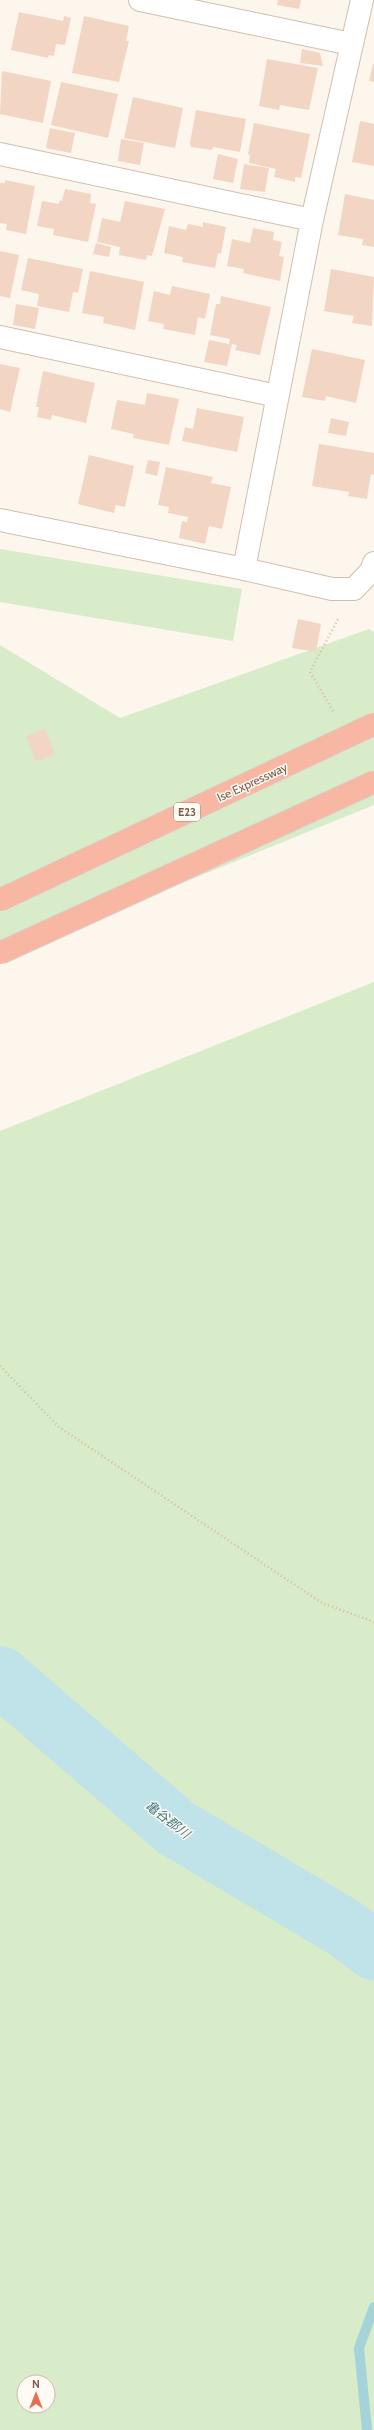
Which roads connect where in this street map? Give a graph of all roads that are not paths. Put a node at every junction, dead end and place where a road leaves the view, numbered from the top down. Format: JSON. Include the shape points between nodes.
{"nodes":[{"id":1,"x":140,"y":0,"type":"edge"},
{"id":2,"x":362,"y":0,"type":"edge"},
{"id":3,"x":351,"y":44,"type":"junction"},
{"id":4,"x":0,"y":154,"type":"edge"},
{"id":5,"x":312,"y":220,"type":"junction"},
{"id":6,"x":0,"y":337,"type":"edge"},
{"id":7,"x":277,"y":396,"type":"junction"},
{"id":8,"x":0,"y":520,"type":"edge"},
{"id":9,"x":374,"y":563,"type":"edge"},
{"id":10,"x":244,"y":569,"type":"junction"},
{"id":11,"x":374,"y":724,"type":"edge"},
{"id":12,"x":374,"y":782,"type":"edge"},
{"id":13,"x":0,"y":900,"type":"edge"},
{"id":14,"x":0,"y":953,"type":"edge"}],
"edges":[{"from":1,"to":3,"type":"street"},
{"from":2,"to":3,"type":"street"},
{"from":3,"to":5,"type":"street"},
{"from":4,"to":5,"type":"street"},
{"from":5,"to":7,"type":"street"},
{"from":6,"to":7,"type":"street"},
{"from":7,"to":10,"type":"street"},
{"from":8,"to":10,"type":"street"},
{"from":9,"to":10,"type":"street","via":[[371,571],[354,588],[332,589]]},
{"from":11,"to":13,"type":"highway","name":"Ise Expressway","number":"E23","bridge":true},
{"from":12,"to":14,"type":"highway","bridge":true}]}
